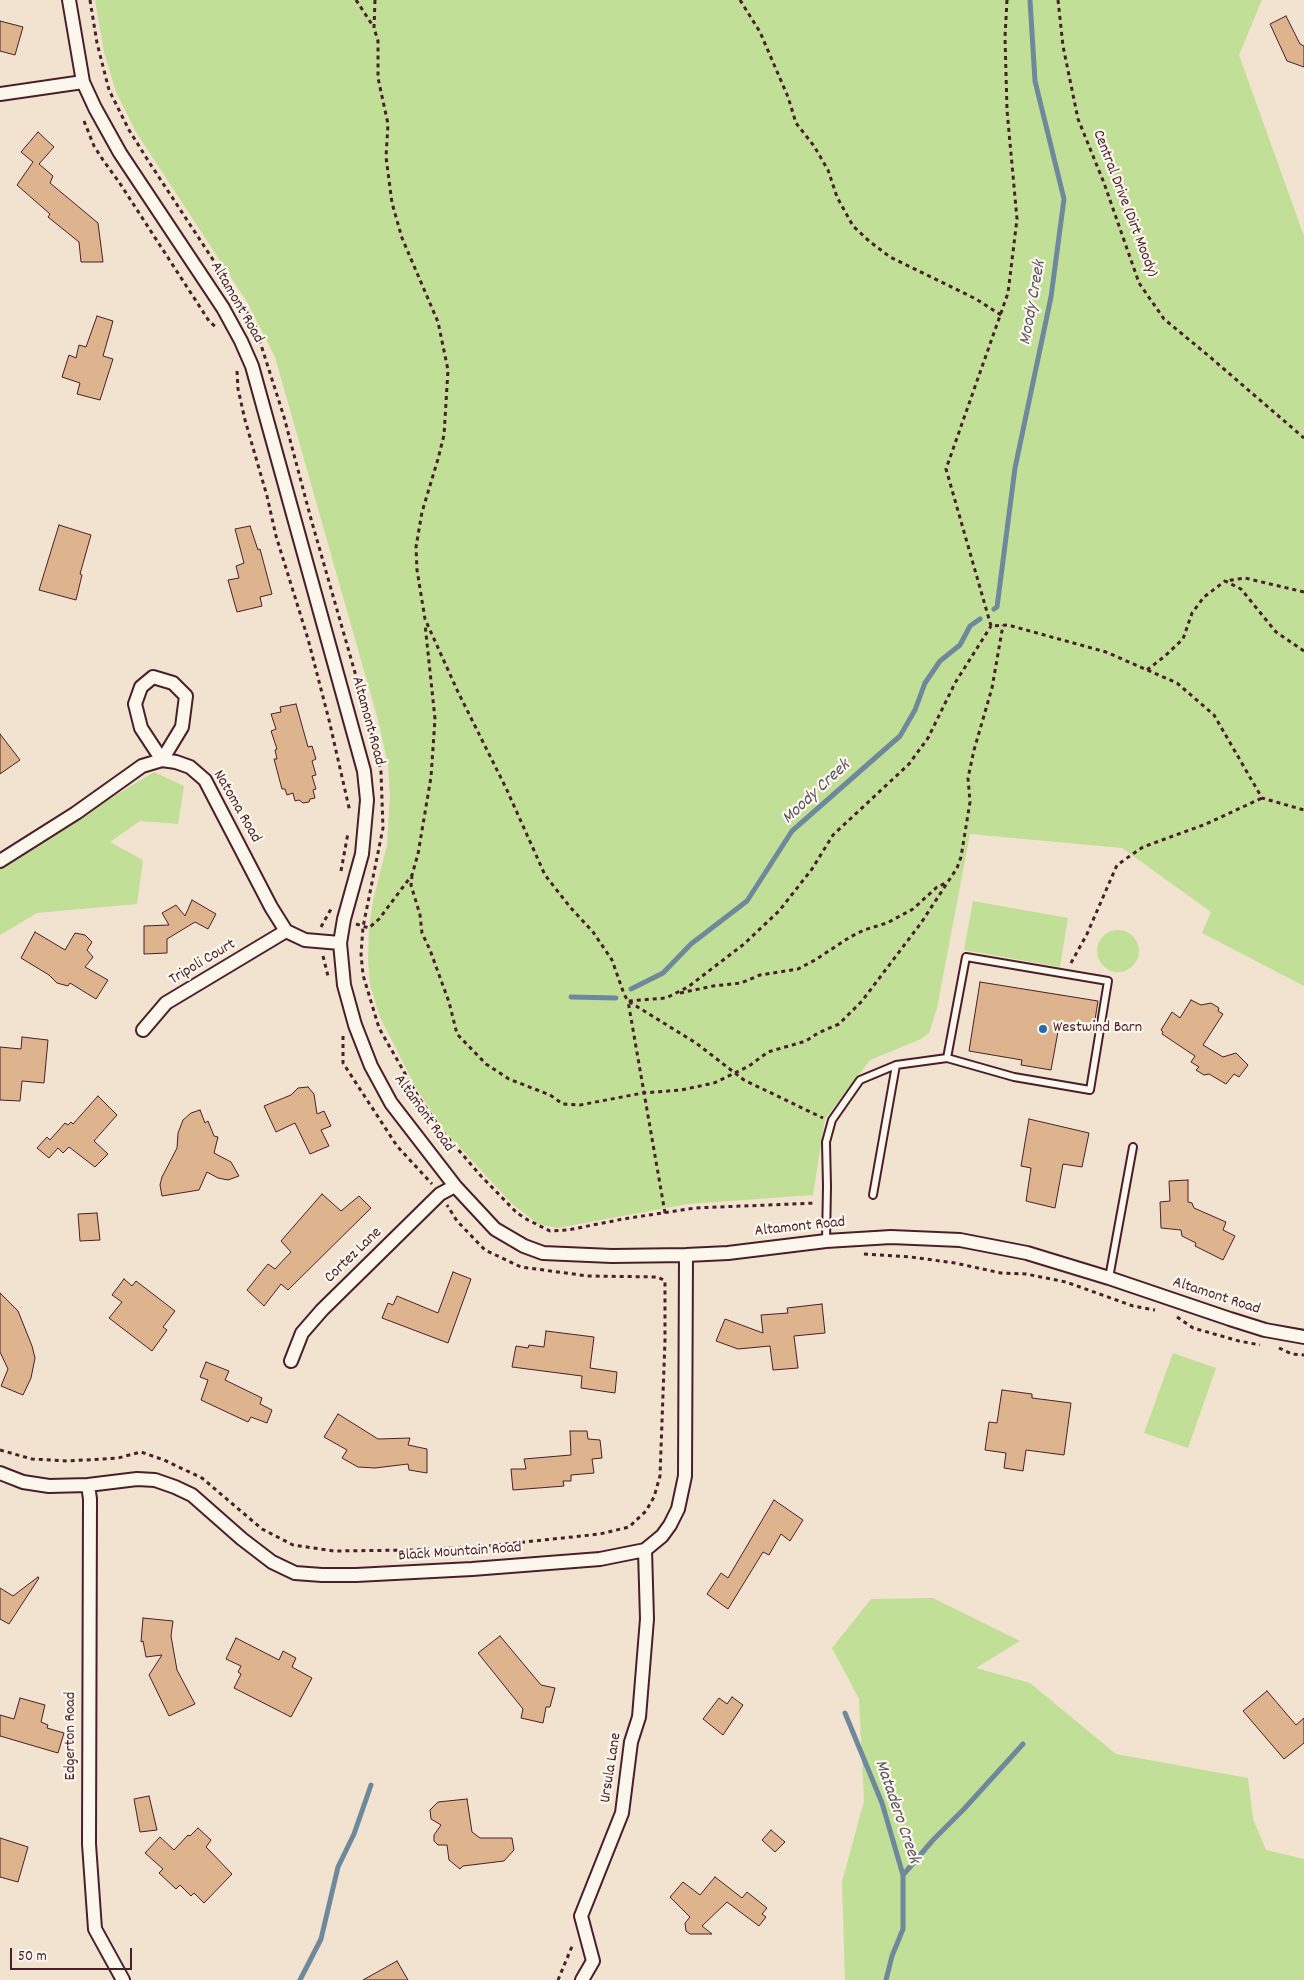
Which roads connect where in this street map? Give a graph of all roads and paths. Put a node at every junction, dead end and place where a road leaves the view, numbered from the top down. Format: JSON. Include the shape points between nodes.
{"nodes":[{"id":1,"x":69,"y":0,"type":"edge"},
{"id":2,"x":90,"y":0,"type":"edge"},
{"id":3,"x":356,"y":0,"type":"edge"},
{"id":4,"x":376,"y":0,"type":"edge"},
{"id":5,"x":740,"y":0,"type":"edge"},
{"id":6,"x":1007,"y":0,"type":"edge"},
{"id":7,"x":1058,"y":0,"type":"edge"},
{"id":8,"x":374,"y":28,"type":"junction"},
{"id":9,"x":83,"y":82,"type":"junction"},
{"id":10,"x":0,"y":94,"type":"edge"},
{"id":11,"x":1001,"y":315,"type":"junction"},
{"id":12,"x":1304,"y":438,"type":"edge"},
{"id":13,"x":1225,"y":581,"type":"junction"},
{"id":14,"x":1304,"y":592,"type":"edge"},
{"id":15,"x":425,"y":620,"type":"junction"},
{"id":16,"x":1003,"y":625,"type":"junction"},
{"id":17,"x":991,"y":626,"type":"junction"},
{"id":18,"x":1304,"y":651,"type":"edge"},
{"id":19,"x":1147,"y":670,"type":"junction"},
{"id":20,"x":162,"y":760,"type":"junction"},
{"id":21,"x":1262,"y":798,"type":"junction"},
{"id":22,"x":1304,"y":810,"type":"edge"},
{"id":23,"x":0,"y":861,"type":"edge"},
{"id":24,"x":412,"y":875,"type":"junction"},
{"id":25,"x":946,"y":883,"type":"junction"},
{"id":26,"x":344,"y":919,"type":"junction"},
{"id":27,"x":363,"y":927,"type":"junction"},
{"id":28,"x":286,"y":931,"type":"junction"},
{"id":29,"x":340,"y":943,"type":"junction"},
{"id":30,"x":1062,"y":973,"type":"junction"},
{"id":31,"x":674,"y":994,"type":"junction"},
{"id":32,"x":628,"y":1002,"type":"junction"},
{"id":33,"x":143,"y":1030,"type":"dead end"},
{"id":34,"x":947,"y":1058,"type":"junction"},
{"id":35,"x":896,"y":1065,"type":"junction"},
{"id":36,"x":735,"y":1073,"type":"junction"},
{"id":37,"x":643,"y":1093,"type":"junction"},
{"id":38,"x":832,"y":1120,"type":"junction"},
{"id":39,"x":1132,"y":1147,"type":"dead end"},
{"id":40,"x":455,"y":1186,"type":"junction"},
{"id":41,"x":873,"y":1196,"type":"dead end"},
{"id":42,"x":827,"y":1203,"type":"junction"},
{"id":43,"x":665,"y":1213,"type":"junction"},
{"id":44,"x":826,"y":1240,"type":"junction"},
{"id":45,"x":855,"y":1253,"type":"dead end"},
{"id":46,"x":686,"y":1255,"type":"junction"},
{"id":47,"x":1109,"y":1278,"type":"junction"},
{"id":48,"x":1156,"y":1310,"type":"dead end"},
{"id":49,"x":1174,"y":1314,"type":"dead end"},
{"id":50,"x":1304,"y":1337,"type":"edge"},
{"id":51,"x":1262,"y":1345,"type":"dead end"},
{"id":52,"x":1278,"y":1348,"type":"dead end"},
{"id":53,"x":1304,"y":1355,"type":"edge"},
{"id":54,"x":291,"y":1361,"type":"dead end"},
{"id":55,"x":0,"y":1474,"type":"edge"},
{"id":56,"x":88,"y":1485,"type":"junction"},
{"id":57,"x":645,"y":1550,"type":"junction"},
{"id":58,"x":582,"y":1924,"type":"junction"},
{"id":59,"x":123,"y":1980,"type":"edge"},
{"id":60,"x":558,"y":1980,"type":"edge"},
{"id":61,"x":582,"y":1980,"type":"edge"}],
"edges":[{"from":1,"to":9,"type":"street","name":"Altamont Road"},
{"from":2,"to":27,"type":"path","via":[[110,90],[129,130],[255,326],[284,417],[381,772],[383,828]]},
{"from":3,"to":8,"type":"path"},
{"from":4,"to":8,"type":"path"},
{"from":5,"to":11,"type":"path","via":[[760,32],[796,123],[828,170],[837,197],[853,226],[890,257]]},
{"from":6,"to":11,"type":"path","via":[[1007,110],[1017,219],[1008,293]]},
{"from":7,"to":12,"type":"path","name":"Central Drive (Dirt Moody)","via":[[1063,46],[1078,119],[1138,283],[1164,319]]},
{"from":8,"to":15,"type":"path","via":[[378,41],[378,78],[388,124],[386,157],[392,203],[402,238],[438,322],[448,370],[444,435],[422,512],[416,547]]},
{"from":9,"to":10,"type":"street"},
{"from":9,"to":26,"type":"street","name":"Altamont Road","via":[[120,153],[223,308],[252,366],[364,770],[367,800],[362,854]]},
{"from":11,"to":17,"type":"path","via":[[946,469]]},
{"from":13,"to":14,"type":"path","via":[[1245,578]]},
{"from":13,"to":18,"type":"path","via":[[1241,589],[1276,632]]},
{"from":13,"to":19,"type":"path","via":[[1204,597],[1192,613],[1183,639]]},
{"from":15,"to":24,"type":"path","via":[[435,719],[431,777]]},
{"from":15,"to":32,"type":"path","via":[[545,875],[612,960]]},
{"from":16,"to":17,"type":"path"},
{"from":16,"to":19,"type":"path","via":[[1106,652]]},
{"from":16,"to":25,"type":"path","via":[[992,688],[968,778],[970,802],[961,857]]},
{"from":17,"to":31,"type":"path","via":[[955,683],[928,738],[909,764],[833,835],[812,869],[779,911],[744,944]]},
{"from":19,"to":21,"type":"path","via":[[1177,684],[1214,715]]},
{"from":20,"to":20,"type":"street","via":[[182,727],[186,696],[173,682],[153,677],[141,687],[135,704],[140,728]]},
{"from":20,"to":23,"type":"street","via":[[142,766]]},
{"from":20,"to":28,"type":"street","name":"Natoma Road","via":[[190,767],[205,780]]},
{"from":21,"to":22,"type":"path"},
{"from":21,"to":30,"type":"path","via":[[1206,824],[1143,847],[1117,865],[1075,959]]},
{"from":24,"to":27,"type":"path","via":[[380,919],[369,928]]},
{"from":24,"to":37,"type":"path","via":[[411,885],[422,933],[449,1002],[457,1034],[486,1064],[509,1080],[550,1095],[563,1104],[580,1105]]},
{"from":25,"to":31,"type":"path","via":[[913,909],[850,937],[798,969]]},
{"from":25,"to":36,"type":"path","via":[[921,923],[862,1001],[839,1024],[806,1041],[768,1052]]},
{"from":26,"to":27,"type":"path"},
{"from":26,"to":29,"type":"street","name":"Altamont Road"},
{"from":27,"to":43,"type":"path","via":[[363,975],[380,1028],[442,1132],[517,1213],[550,1231]]},
{"from":28,"to":29,"type":"street","via":[[305,940]]},
{"from":28,"to":33,"type":"street","name":"Tripoli Court","via":[[166,1003]]},
{"from":29,"to":40,"type":"street","name":"Altamont Road","via":[[344,985],[371,1066],[392,1103]]},
{"from":30,"to":34,"type":"lane","via":[[966,957]]},
{"from":30,"to":34,"type":"lane","via":[[1108,980],[1090,1090],[1014,1077]]},
{"from":31,"to":32,"type":"path","via":[[666,998]]},
{"from":32,"to":36,"type":"path","via":[[696,1043]]},
{"from":32,"to":37,"type":"path"},
{"from":34,"to":35,"type":"lane"},
{"from":35,"to":38,"type":"lane","via":[[860,1080]]},
{"from":35,"to":41,"type":"lane"},
{"from":36,"to":37,"type":"path","via":[[701,1087]]},
{"from":36,"to":38,"type":"path"},
{"from":37,"to":43,"type":"path"},
{"from":38,"to":42,"type":"lane","via":[[826,1142]]},
{"from":39,"to":47,"type":"lane"},
{"from":40,"to":46,"type":"street","name":"Altamont Road","via":[[495,1229],[543,1253]]},
{"from":40,"to":54,"type":"street","name":"Cortez Lane","via":[[440,1194],[322,1310],[302,1334]]},
{"from":42,"to":43,"type":"path","via":[[753,1204]]},
{"from":42,"to":44,"type":"lane"},
{"from":44,"to":46,"type":"street","name":"Altamont Road"},
{"from":44,"to":47,"type":"street","name":"Altamont Road","via":[[891,1237],[960,1240],[1027,1253]]},
{"from":45,"to":48,"type":"path","via":[[911,1257],[1001,1273],[1026,1274],[1066,1282],[1133,1306]]},
{"from":46,"to":57,"type":"street","name":"Black Mountain Road","via":[[685,1476],[678,1508],[670,1525]]},
{"from":47,"to":50,"type":"street","name":"Altamont Road","via":[[1265,1330]]},
{"from":49,"to":51,"type":"path","via":[[1193,1328]]},
{"from":52,"to":53,"type":"path"},
{"from":55,"to":56,"type":"street","name":"Black Mountain Road","via":[[49,1486]]},
{"from":56,"to":57,"type":"street","name":"Black Mountain Road","via":[[137,1479],[155,1480],[175,1487],[192,1495],[272,1562],[295,1573],[356,1575],[472,1569],[600,1559]]},
{"from":56,"to":59,"type":"street","name":"Edgerton Road","via":[[89,1844],[95,1929]]},
{"from":57,"to":58,"type":"street","name":"Ursula Lane","via":[[647,1619],[639,1717],[631,1742],[622,1813],[581,1916]]},
{"from":58,"to":60,"type":"path"},
{"from":58,"to":61,"type":"street","name":"Ursula Lane","via":[[593,1961]]}]}
